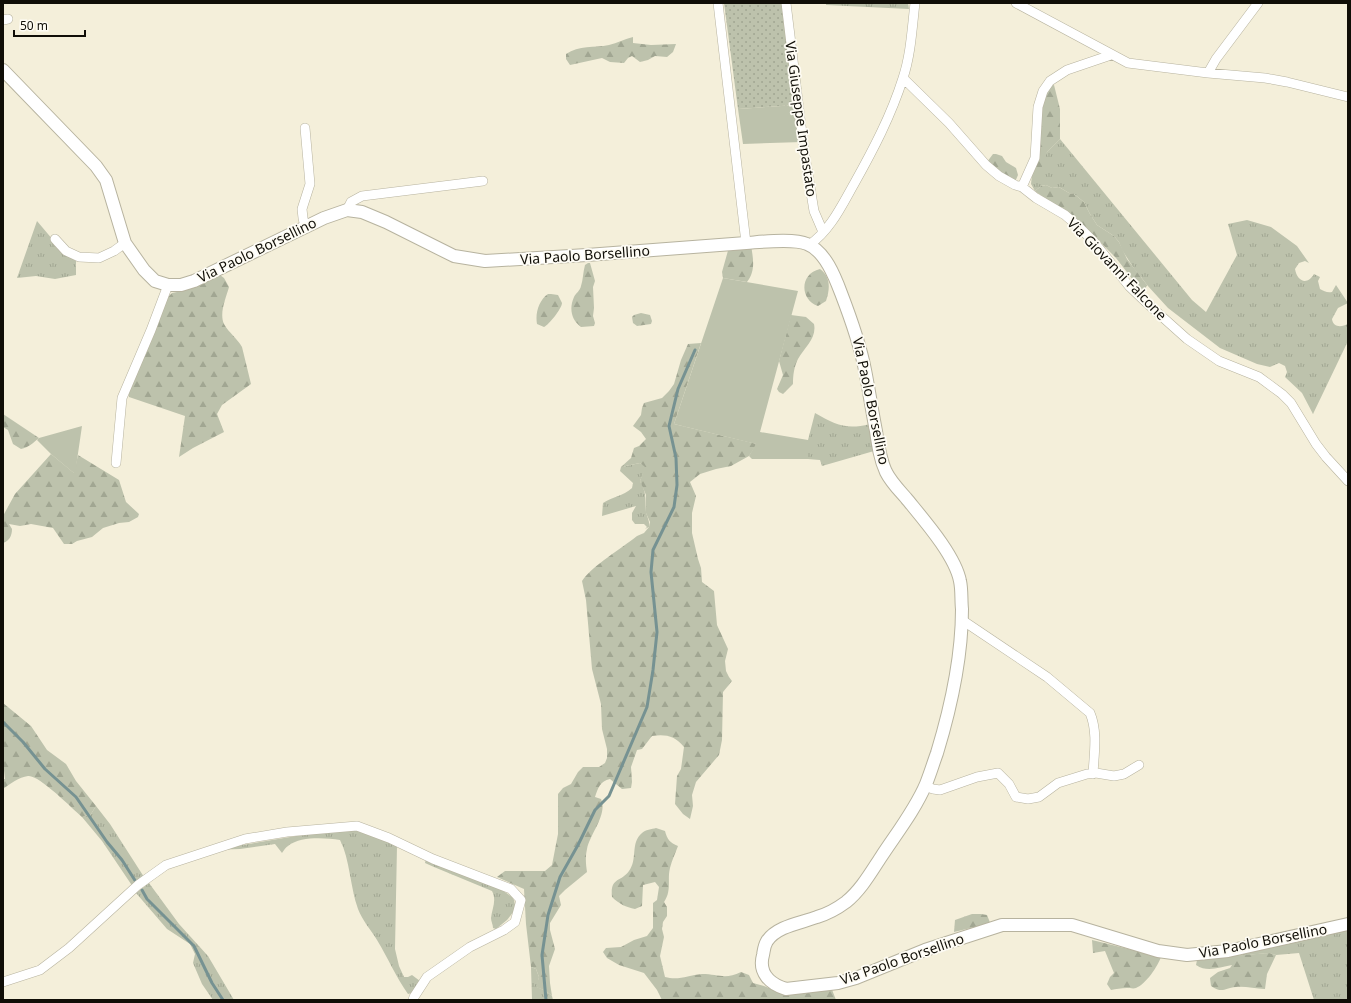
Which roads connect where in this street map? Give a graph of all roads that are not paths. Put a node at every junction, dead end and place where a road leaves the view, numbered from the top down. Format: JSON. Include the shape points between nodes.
{"nodes":[{"id":1,"x":718,"y":3,"type":"edge"},
{"id":2,"x":786,"y":3,"type":"edge"},
{"id":3,"x":915,"y":3,"type":"edge"},
{"id":4,"x":1016,"y":3,"type":"edge"},
{"id":5,"x":1258,"y":3,"type":"edge"},
{"id":6,"x":1111,"y":54,"type":"junction"},
{"id":7,"x":3,"y":70,"type":"edge"},
{"id":8,"x":1208,"y":73,"type":"junction"},
{"id":9,"x":903,"y":78,"type":"junction"},
{"id":10,"x":1348,"y":97,"type":"edge"},
{"id":11,"x":305,"y":128,"type":"dead end"},
{"id":12,"x":484,"y":181,"type":"dead end"},
{"id":13,"x":1022,"y":187,"type":"junction"},
{"id":14,"x":346,"y":210,"type":"junction"},
{"id":15,"x":306,"y":226,"type":"junction"},
{"id":16,"x":824,"y":232,"type":"junction"},
{"id":17,"x":55,"y":239,"type":"dead end"},
{"id":18,"x":746,"y":242,"type":"junction"},
{"id":19,"x":125,"y":243,"type":"junction"},
{"id":20,"x":809,"y":245,"type":"junction"},
{"id":21,"x":168,"y":285,"type":"junction"},
{"id":22,"x":116,"y":463,"type":"dead end"},
{"id":23,"x":1348,"y":481,"type":"edge"},
{"id":24,"x":962,"y":620,"type":"junction"},
{"id":25,"x":1139,"y":765,"type":"dead end"},
{"id":26,"x":1093,"y":774,"type":"junction"},
{"id":27,"x":925,"y":786,"type":"junction"},
{"id":28,"x":1348,"y":924,"type":"edge"},
{"id":29,"x":3,"y":982,"type":"edge"},
{"id":30,"x":413,"y":1000,"type":"edge"}],
"edges":[{"from":1,"to":18,"type":"street"},
{"from":2,"to":16,"type":"street","name":"Via Giuseppe Impastato","via":[[814,212]]},
{"from":3,"to":9,"type":"street"},
{"from":4,"to":6,"type":"street"},
{"from":5,"to":8,"type":"street"},
{"from":6,"to":8,"type":"street","via":[[1128,63]]},
{"from":6,"to":13,"type":"street","via":[[1067,70],[1050,81],[1043,91],[1038,107],[1035,158]]},
{"from":7,"to":19,"type":"street","via":[[96,166],[106,180]]},
{"from":8,"to":10,"type":"street","via":[[1265,78]]},
{"from":9,"to":13,"type":"street","name":"Via Giovanni Falcone","via":[[949,122],[986,165],[999,176]]},
{"from":9,"to":16,"type":"street","via":[[888,118],[868,159]]},
{"from":11,"to":15,"type":"street","via":[[310,184],[302,209]]},
{"from":12,"to":14,"type":"street","via":[[362,196],[351,202]]},
{"from":13,"to":23,"type":"street","name":"Via Giovanni Falcone","via":[[1065,214],[1094,242],[1129,286],[1187,338],[1219,361],[1259,377],[1282,394],[1291,403],[1319,448]]},
{"from":14,"to":15,"type":"street","name":"Via Paolo Borsellino"},
{"from":14,"to":18,"type":"street","name":"Via Paolo Borsellino","via":[[362,212],[386,222],[454,256],[485,261]]},
{"from":15,"to":21,"type":"street","name":"Via Paolo Borsellino","via":[[194,281]]},
{"from":16,"to":20,"type":"street"},
{"from":17,"to":19,"type":"street","via":[[66,251],[92,258],[104,256]]},
{"from":18,"to":20,"type":"street","name":"Via Paolo Borsellino","via":[[796,242]]},
{"from":19,"to":21,"type":"street","via":[[155,281]]},
{"from":20,"to":24,"type":"street","name":"Via Paolo Borsellino","via":[[822,256],[830,268],[857,336],[880,454],[887,473],[931,529],[955,565],[960,581]]},
{"from":21,"to":22,"type":"street","via":[[122,398]]},
{"from":24,"to":26,"type":"street","via":[[1047,677],[1090,713],[1095,733]]},
{"from":24,"to":27,"type":"street","name":"Via Paolo Borsellino","via":[[960,652],[949,710]]},
{"from":25,"to":26,"type":"street","via":[[1124,774],[1114,776]]},
{"from":26,"to":27,"type":"street","via":[[1058,783],[1039,797],[1028,799],[1016,797],[1009,784],[998,773],[977,777],[940,790]]},
{"from":27,"to":28,"type":"street","name":"Via Paolo Borsellino","via":[[870,874],[846,902],[819,916],[785,928],[769,938],[765,945],[762,967],[770,982],[786,989],[838,983],[925,950],[1002,925],[1072,925],[1158,952],[1187,955],[1228,951]]},
{"from":29,"to":30,"type":"street","via":[[40,970],[69,948],[138,885],[166,865],[245,839],[287,832],[358,826],[511,889],[521,900],[515,922],[470,947],[428,977]]}]}
